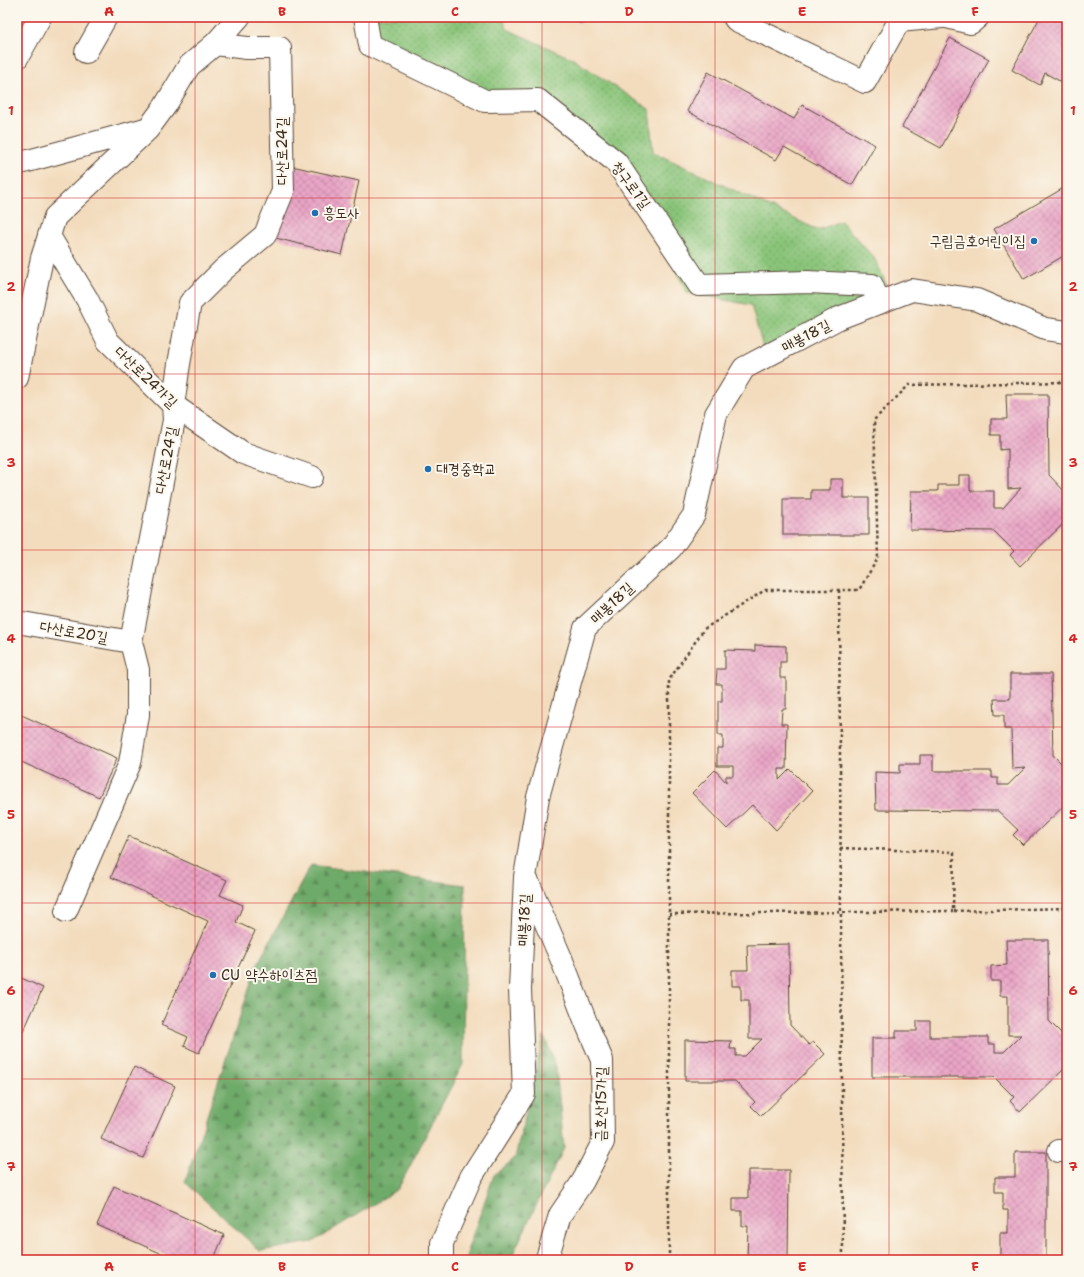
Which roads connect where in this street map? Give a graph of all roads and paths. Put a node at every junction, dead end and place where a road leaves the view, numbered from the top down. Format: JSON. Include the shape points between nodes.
{"nodes":[{"id":1,"x":40,"y":17,"type":"edge"},
{"id":2,"x":106,"y":17,"type":"edge"},
{"id":3,"x":239,"y":17,"type":"edge"},
{"id":4,"x":365,"y":17,"type":"edge"},
{"id":5,"x":734,"y":17,"type":"edge"},
{"id":6,"x":942,"y":17,"type":"edge"},
{"id":7,"x":946,"y":17,"type":"edge"},
{"id":8,"x":978,"y":17,"type":"edge"},
{"id":9,"x":895,"y":19,"type":"edge"},
{"id":10,"x":215,"y":44,"type":"junction"},
{"id":11,"x":86,"y":52,"type":"dead end"},
{"id":12,"x":17,"y":58,"type":"edge"},
{"id":13,"x":148,"y":129,"type":"junction"},
{"id":14,"x":17,"y":164,"type":"edge"},
{"id":15,"x":49,"y":236,"type":"junction"},
{"id":16,"x":879,"y":303,"type":"junction"},
{"id":17,"x":1067,"y":332,"type":"edge"},
{"id":18,"x":17,"y":378,"type":"edge"},
{"id":19,"x":1067,"y":382,"type":"edge"},
{"id":20,"x":173,"y":405,"type":"junction"},
{"id":21,"x":312,"y":477,"type":"dead end"},
{"id":22,"x":839,"y":590,"type":"junction"},
{"id":23,"x":17,"y":622,"type":"edge"},
{"id":24,"x":131,"y":642,"type":"junction"},
{"id":25,"x":840,"y":848,"type":"junction"},
{"id":26,"x":526,"y":877,"type":"junction"},
{"id":27,"x":1067,"y":908,"type":"edge"},
{"id":28,"x":953,"y":910,"type":"junction"},
{"id":29,"x":66,"y":911,"type":"dead end"},
{"id":30,"x":841,"y":912,"type":"junction"},
{"id":31,"x":669,"y":914,"type":"junction"},
{"id":32,"x":442,"y":1260,"type":"edge"},
{"id":33,"x":550,"y":1260,"type":"edge"},
{"id":34,"x":669,"y":1260,"type":"edge"},
{"id":35,"x":843,"y":1260,"type":"edge"}],
"edges":[{"from":1,"to":12,"type":"street"},
{"from":2,"to":11,"type":"street"},
{"from":3,"to":10,"type":"street"},
{"from":4,"to":16,"type":"street","name":"청구로1길","via":[[370,45],[485,101],[538,100],[616,162],[699,285],[807,282],[872,285]]},
{"from":5,"to":9,"type":"street","via":[[865,82]]},
{"from":6,"to":9,"type":"street"},
{"from":7,"to":8,"type":"street","via":[[971,23]]},
{"from":10,"to":13,"type":"street","via":[[189,66]]},
{"from":10,"to":20,"type":"street","name":"다산로24길","via":[[247,48],[280,48],[283,191],[265,235],[223,270],[190,303]]},
{"from":13,"to":14,"type":"street"},
{"from":13,"to":15,"type":"street","via":[[55,217]]},
{"from":15,"to":18,"type":"street"},
{"from":15,"to":20,"type":"street","name":"다산로24가길","via":[[87,299],[108,341]]},
{"from":16,"to":17,"type":"street","name":"매봉18길","via":[[912,290],[977,300],[1045,330]]},
{"from":16,"to":26,"type":"street","name":"매봉18길","via":[[839,318],[744,368],[716,414],[694,515],[671,548],[585,628],[538,797]]},
{"from":19,"to":22,"type":"path","via":[[909,385],[874,420],[878,558],[859,590]]},
{"from":20,"to":21,"type":"street","name":"다산로24가길","via":[[243,453]]},
{"from":20,"to":24,"type":"street","name":"다산로24길","via":[[174,420]]},
{"from":22,"to":25,"type":"path"},
{"from":22,"to":31,"type":"path","via":[[765,590],[704,629],[668,680]]},
{"from":23,"to":24,"type":"street","name":"다산로20길"},
{"from":24,"to":29,"type":"street","via":[[138,670],[138,715],[130,764]]},
{"from":25,"to":28,"type":"path","via":[[954,852]]},
{"from":25,"to":30,"type":"path"},
{"from":26,"to":32,"type":"street","name":"매봉18길","via":[[520,989],[524,1094],[471,1177],[442,1243]]},
{"from":26,"to":33,"type":"street","name":"금호산15가길","via":[[602,1060],[603,1142],[584,1181],[560,1215],[548,1255]]},
{"from":27,"to":28,"type":"path"},
{"from":28,"to":30,"type":"path"},
{"from":30,"to":31,"type":"path"},
{"from":30,"to":35,"type":"path"},
{"from":31,"to":34,"type":"path"}]}
